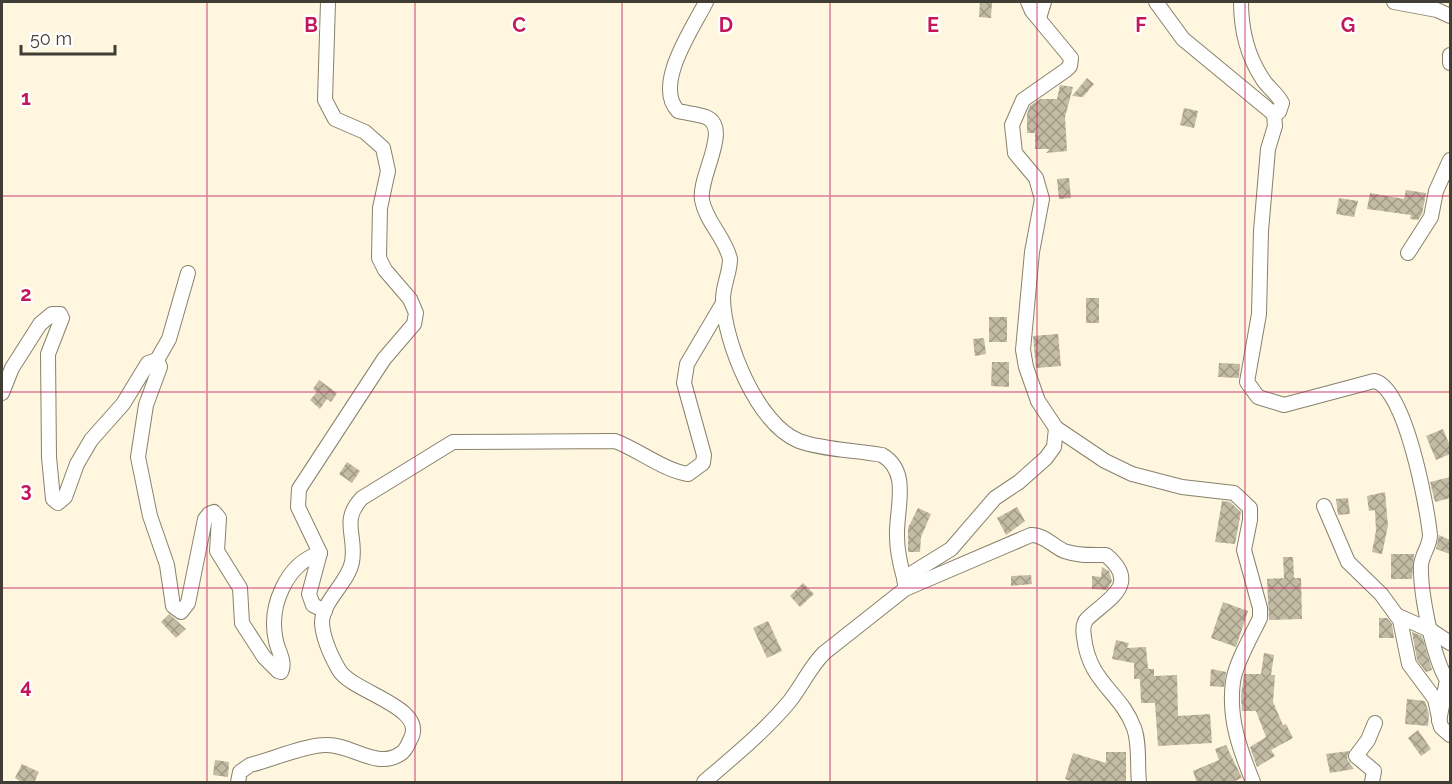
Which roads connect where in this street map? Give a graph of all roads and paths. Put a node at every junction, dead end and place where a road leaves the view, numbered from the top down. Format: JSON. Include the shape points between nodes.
{"nodes":[{"id":1,"x":328,"y":2,"type":"edge"},
{"id":2,"x":706,"y":2,"type":"edge"},
{"id":3,"x":1028,"y":2,"type":"edge"},
{"id":4,"x":1044,"y":2,"type":"edge"},
{"id":5,"x":1156,"y":2,"type":"edge"},
{"id":6,"x":1240,"y":2,"type":"edge"},
{"id":7,"x":1394,"y":2,"type":"edge"},
{"id":8,"x":1450,"y":16,"type":"edge"},
{"id":9,"x":1039,"y":18,"type":"junction"},
{"id":10,"x":1450,"y":55,"type":"edge"},
{"id":11,"x":1450,"y":63,"type":"edge"},
{"id":12,"x":1275,"y":114,"type":"junction"},
{"id":13,"x":1450,"y":160,"type":"edge"},
{"id":14,"x":1408,"y":253,"type":"dead end"},
{"id":15,"x":188,"y":273,"type":"dead end"},
{"id":16,"x":723,"y":303,"type":"junction"},
{"id":17,"x":157,"y":360,"type":"junction"},
{"id":18,"x":2,"y":393,"type":"edge"},
{"id":19,"x":1056,"y":428,"type":"junction"},
{"id":20,"x":1324,"y":506,"type":"dead end"},
{"id":21,"x":320,"y":553,"type":"junction"},
{"id":22,"x":904,"y":584,"type":"junction"},
{"id":23,"x":325,"y":611,"type":"junction"},
{"id":24,"x":1396,"y":615,"type":"junction"},
{"id":25,"x":1432,"y":631,"type":"junction"},
{"id":26,"x":1450,"y":643,"type":"edge"},
{"id":27,"x":1439,"y":720,"type":"junction"},
{"id":28,"x":1376,"y":723,"type":"dead end"},
{"id":29,"x":1450,"y":735,"type":"edge"},
{"id":30,"x":238,"y":783,"type":"edge"},
{"id":31,"x":704,"y":783,"type":"edge"},
{"id":32,"x":1139,"y":783,"type":"edge"},
{"id":33,"x":1253,"y":783,"type":"edge"},
{"id":34,"x":1372,"y":783,"type":"edge"}],
"edges":[{"from":1,"to":21,"type":"street","via":[[325,100],[335,119],[365,132],[383,148],[388,171],[380,208],[380,258],[416,313],[414,324],[384,359],[299,489],[298,507]]},
{"from":2,"to":16,"type":"street","via":[[683,44],[669,91],[678,111],[706,117],[716,126],[717,140],[702,184],[702,196],[705,213],[730,259]]},
{"from":3,"to":9,"type":"street"},
{"from":4,"to":9,"type":"street"},
{"from":5,"to":12,"type":"street","via":[[1183,39]]},
{"from":6,"to":12,"type":"street","via":[[1241,23],[1253,60],[1282,104]]},
{"from":7,"to":8,"type":"street"},
{"from":9,"to":19,"type":"street","via":[[1068,53],[1070,66],[1023,100],[1012,125],[1012,138],[1018,160],[1036,178],[1042,192],[1023,350],[1038,401]]},
{"from":10,"to":11,"type":"street"},
{"from":12,"to":25,"type":"street","via":[[1262,220],[1259,314],[1247,382],[1258,397],[1284,405],[1368,381],[1380,382],[1392,392],[1406,426],[1426,509],[1430,540],[1421,568]]},
{"from":13,"to":14,"type":"street","via":[[1436,191],[1431,217]]},
{"from":15,"to":17,"type":"street","via":[[169,339]]},
{"from":16,"to":22,"type":"street","via":[[745,379],[777,426],[799,441],[882,455],[891,461],[900,479],[897,539]]},
{"from":16,"to":23,"type":"street","via":[[687,364],[685,392],[704,455],[699,468],[688,474],[676,472],[615,441],[453,442],[352,508],[352,564]]},
{"from":17,"to":18,"type":"street","via":[[148,363],[123,404],[91,440],[58,503],[53,499],[49,457],[48,354],[62,318],[60,314],[52,314],[40,324],[12,368]]},
{"from":17,"to":21,"type":"street","via":[[160,367],[146,405],[138,457],[175,609],[183,610],[188,603],[205,519],[214,512],[219,518],[217,551],[240,588],[242,622],[271,666],[281,672],[274,615],[288,578],[299,564]]},
{"from":19,"to":22,"type":"street","via":[[1054,447],[1046,458],[995,498],[951,549]]},
{"from":19,"to":33,"type":"street","via":[[1132,474],[1182,487],[1234,493],[1250,508],[1244,550],[1260,618],[1233,681],[1233,708],[1237,738]]},
{"from":20,"to":24,"type":"street","via":[[1348,562]]},
{"from":21,"to":23,"type":"street","via":[[309,594],[313,605]]},
{"from":22,"to":31,"type":"street","via":[[824,653],[773,720]]},
{"from":22,"to":32,"type":"street","via":[[1037,534],[1078,555],[1106,555],[1112,560],[1121,580],[1117,594],[1086,620],[1084,635],[1093,670],[1134,727]]},
{"from":23,"to":30,"type":"street","via":[[322,621],[326,645],[341,672],[351,683],[400,707],[410,719],[412,737],[401,754],[385,761],[326,744],[250,765],[240,772]]},
{"from":24,"to":25,"type":"street"},
{"from":24,"to":27,"type":"street","via":[[1409,664],[1435,699]]},
{"from":25,"to":26,"type":"street"},
{"from":25,"to":27,"type":"street","via":[[1437,663],[1447,680]]},
{"from":27,"to":29,"type":"street"},
{"from":28,"to":34,"type":"street","via":[[1356,756],[1374,771]]}]}
